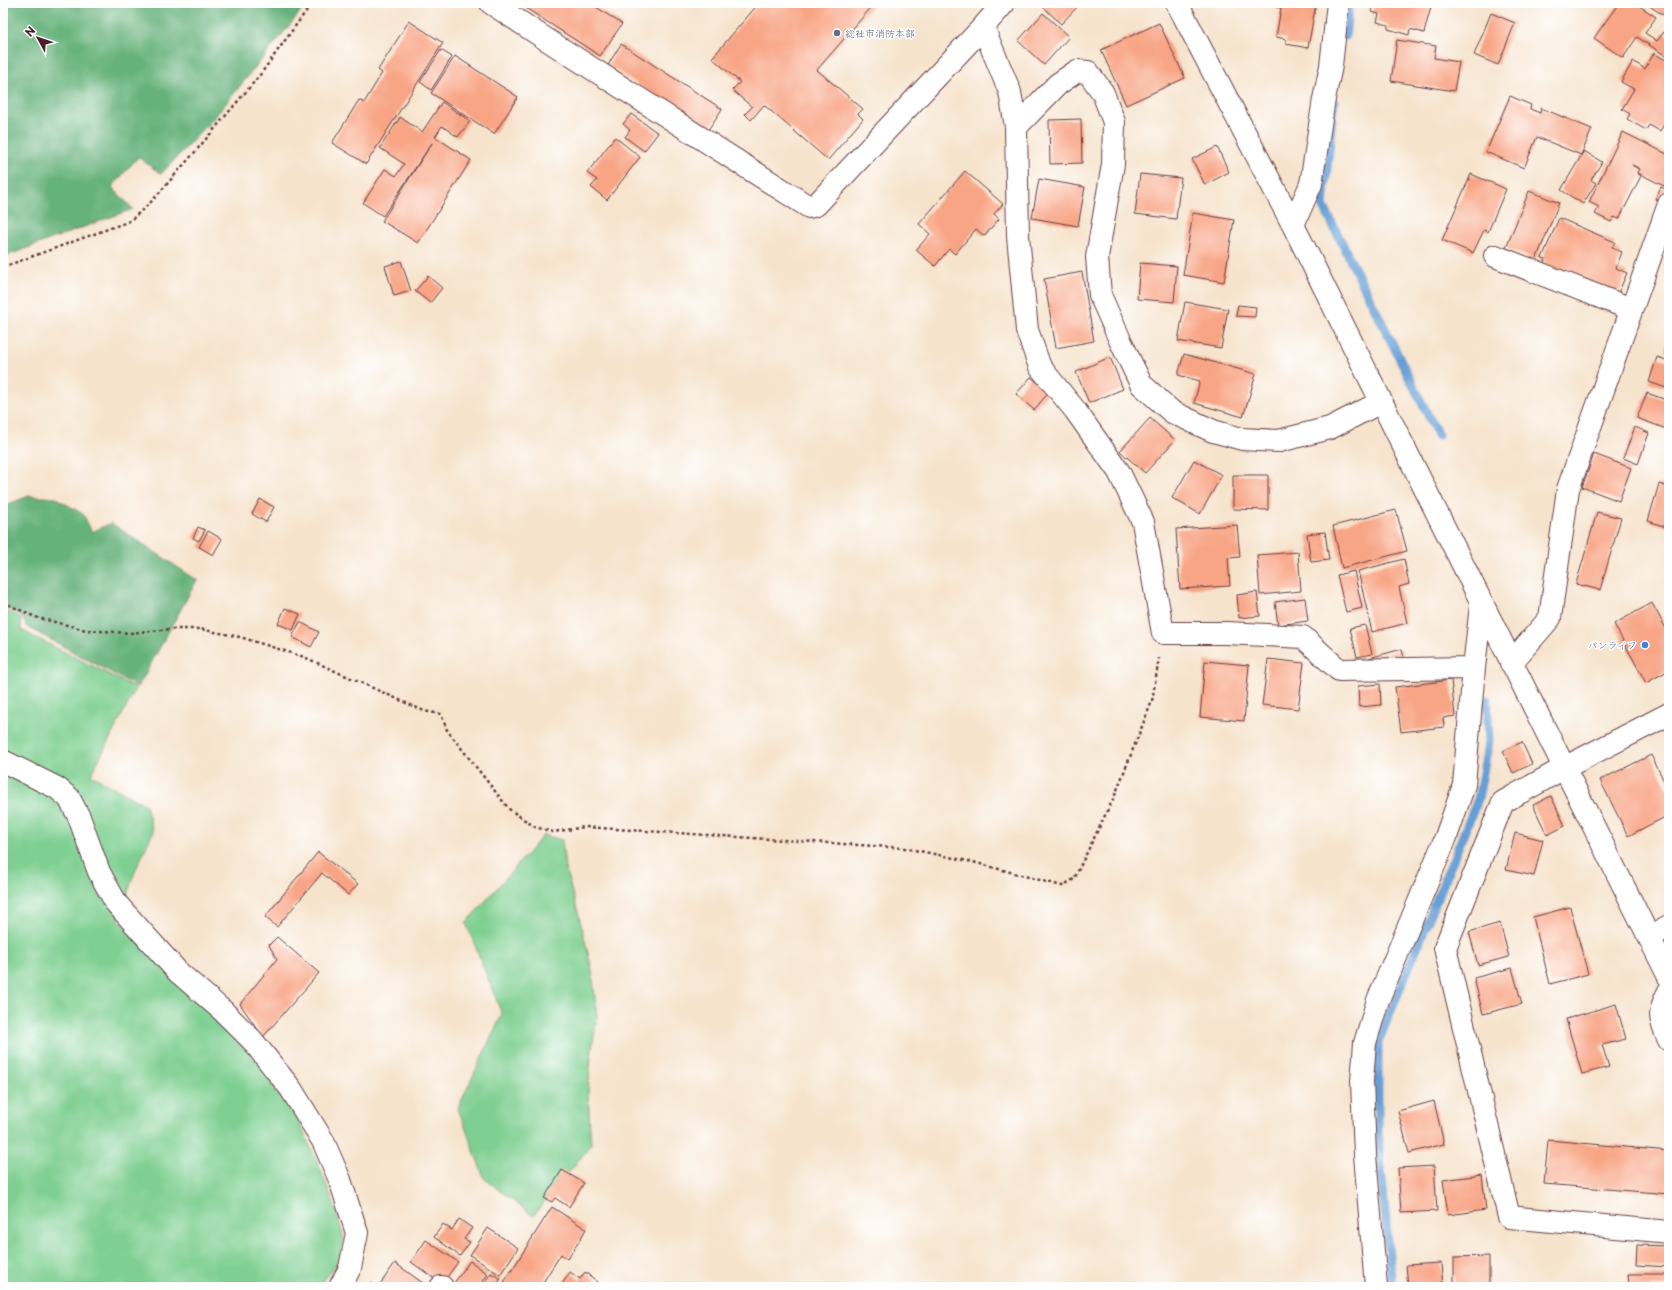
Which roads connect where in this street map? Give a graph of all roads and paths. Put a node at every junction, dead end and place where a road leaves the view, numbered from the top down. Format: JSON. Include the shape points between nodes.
{"nodes":[{"id":1,"x":312,"y":3,"type":"edge"},
{"id":2,"x":491,"y":3,"type":"edge"},
{"id":3,"x":1004,"y":3,"type":"edge"},
{"id":4,"x":1177,"y":3,"type":"edge"},
{"id":5,"x":1338,"y":3,"type":"edge"},
{"id":6,"x":983,"y":27,"type":"junction"},
{"id":7,"x":1016,"y":127,"type":"junction"},
{"id":8,"x":1669,"y":204,"type":"edge"},
{"id":9,"x":1292,"y":225,"type":"junction"},
{"id":10,"x":1495,"y":256,"type":"dead end"},
{"id":11,"x":3,"y":267,"type":"edge"},
{"id":12,"x":1631,"y":309,"type":"junction"},
{"id":13,"x":1381,"y":402,"type":"junction"},
{"id":14,"x":3,"y":602,"type":"edge"},
{"id":15,"x":1481,"y":604,"type":"junction"},
{"id":16,"x":1163,"y":634,"type":"junction"},
{"id":17,"x":1511,"y":663,"type":"junction"},
{"id":18,"x":1474,"y":668,"type":"junction"},
{"id":19,"x":1669,"y":714,"type":"edge"},
{"id":20,"x":3,"y":762,"type":"edge"},
{"id":21,"x":1564,"y":768,"type":"junction"},
{"id":22,"x":1669,"y":926,"type":"edge"},
{"id":23,"x":1649,"y":937,"type":"junction"},
{"id":24,"x":1667,"y":970,"type":"edge"},
{"id":25,"x":1669,"y":991,"type":"edge"},
{"id":26,"x":1669,"y":1040,"type":"edge"},
{"id":27,"x":1669,"y":1232,"type":"edge"},
{"id":28,"x":340,"y":1287,"type":"edge"},
{"id":29,"x":1376,"y":1287,"type":"edge"}],
"edges":[{"from":1,"to":11,"type":"path","via":[[260,75],[152,201],[130,220]]},
{"from":2,"to":6,"type":"street","via":[[809,207],[816,205]]},
{"from":3,"to":6,"type":"street"},
{"from":4,"to":9,"type":"street"},
{"from":5,"to":9,"type":"street","via":[[1331,66],[1311,184]]},
{"from":6,"to":7,"type":"street","via":[[1010,92]]},
{"from":7,"to":13,"type":"street","via":[[1058,84],[1077,71],[1088,72],[1103,93],[1114,122],[1113,164],[1097,258],[1100,295],[1141,384],[1172,412],[1213,431],[1242,439],[1279,441],[1330,428]]},
{"from":7,"to":16,"type":"street","via":[[1018,236],[1027,330],[1040,367],[1075,410],[1119,472],[1143,522]]},
{"from":8,"to":12,"type":"street"},
{"from":9,"to":13,"type":"street"},
{"from":10,"to":12,"type":"street"},
{"from":12,"to":17,"type":"street","via":[[1568,489],[1550,618]]},
{"from":13,"to":15,"type":"street"},
{"from":14,"to":16,"type":"path","via":[[35,617],[86,630],[130,632],[200,629],[240,637],[304,657],[424,711],[441,714],[447,730],[509,809],[535,826],[553,832],[585,827],[905,848],[973,862],[1062,886],[1074,879],[1115,795],[1152,701]]},
{"from":15,"to":17,"type":"street"},
{"from":15,"to":18,"type":"street"},
{"from":16,"to":18,"type":"street","via":[[1227,633],[1303,637],[1339,670]]},
{"from":17,"to":21,"type":"street"},
{"from":18,"to":29,"type":"street","via":[[1464,785],[1446,837],[1378,1000],[1365,1043],[1362,1081],[1365,1155]]},
{"from":19,"to":21,"type":"street"},
{"from":20,"to":28,"type":"street","via":[[58,788],[69,798],[79,817],[99,872],[116,903],[178,972],[252,1040],[291,1089],[326,1148],[358,1233],[350,1268]]},
{"from":21,"to":23,"type":"street"},
{"from":21,"to":27,"type":"street","via":[[1503,802],[1445,948],[1508,1217]]},
{"from":22,"to":23,"type":"street"},
{"from":23,"to":24,"type":"street"},
{"from":25,"to":26,"type":"street","via":[[1661,1004],[1662,1025]]}]}
